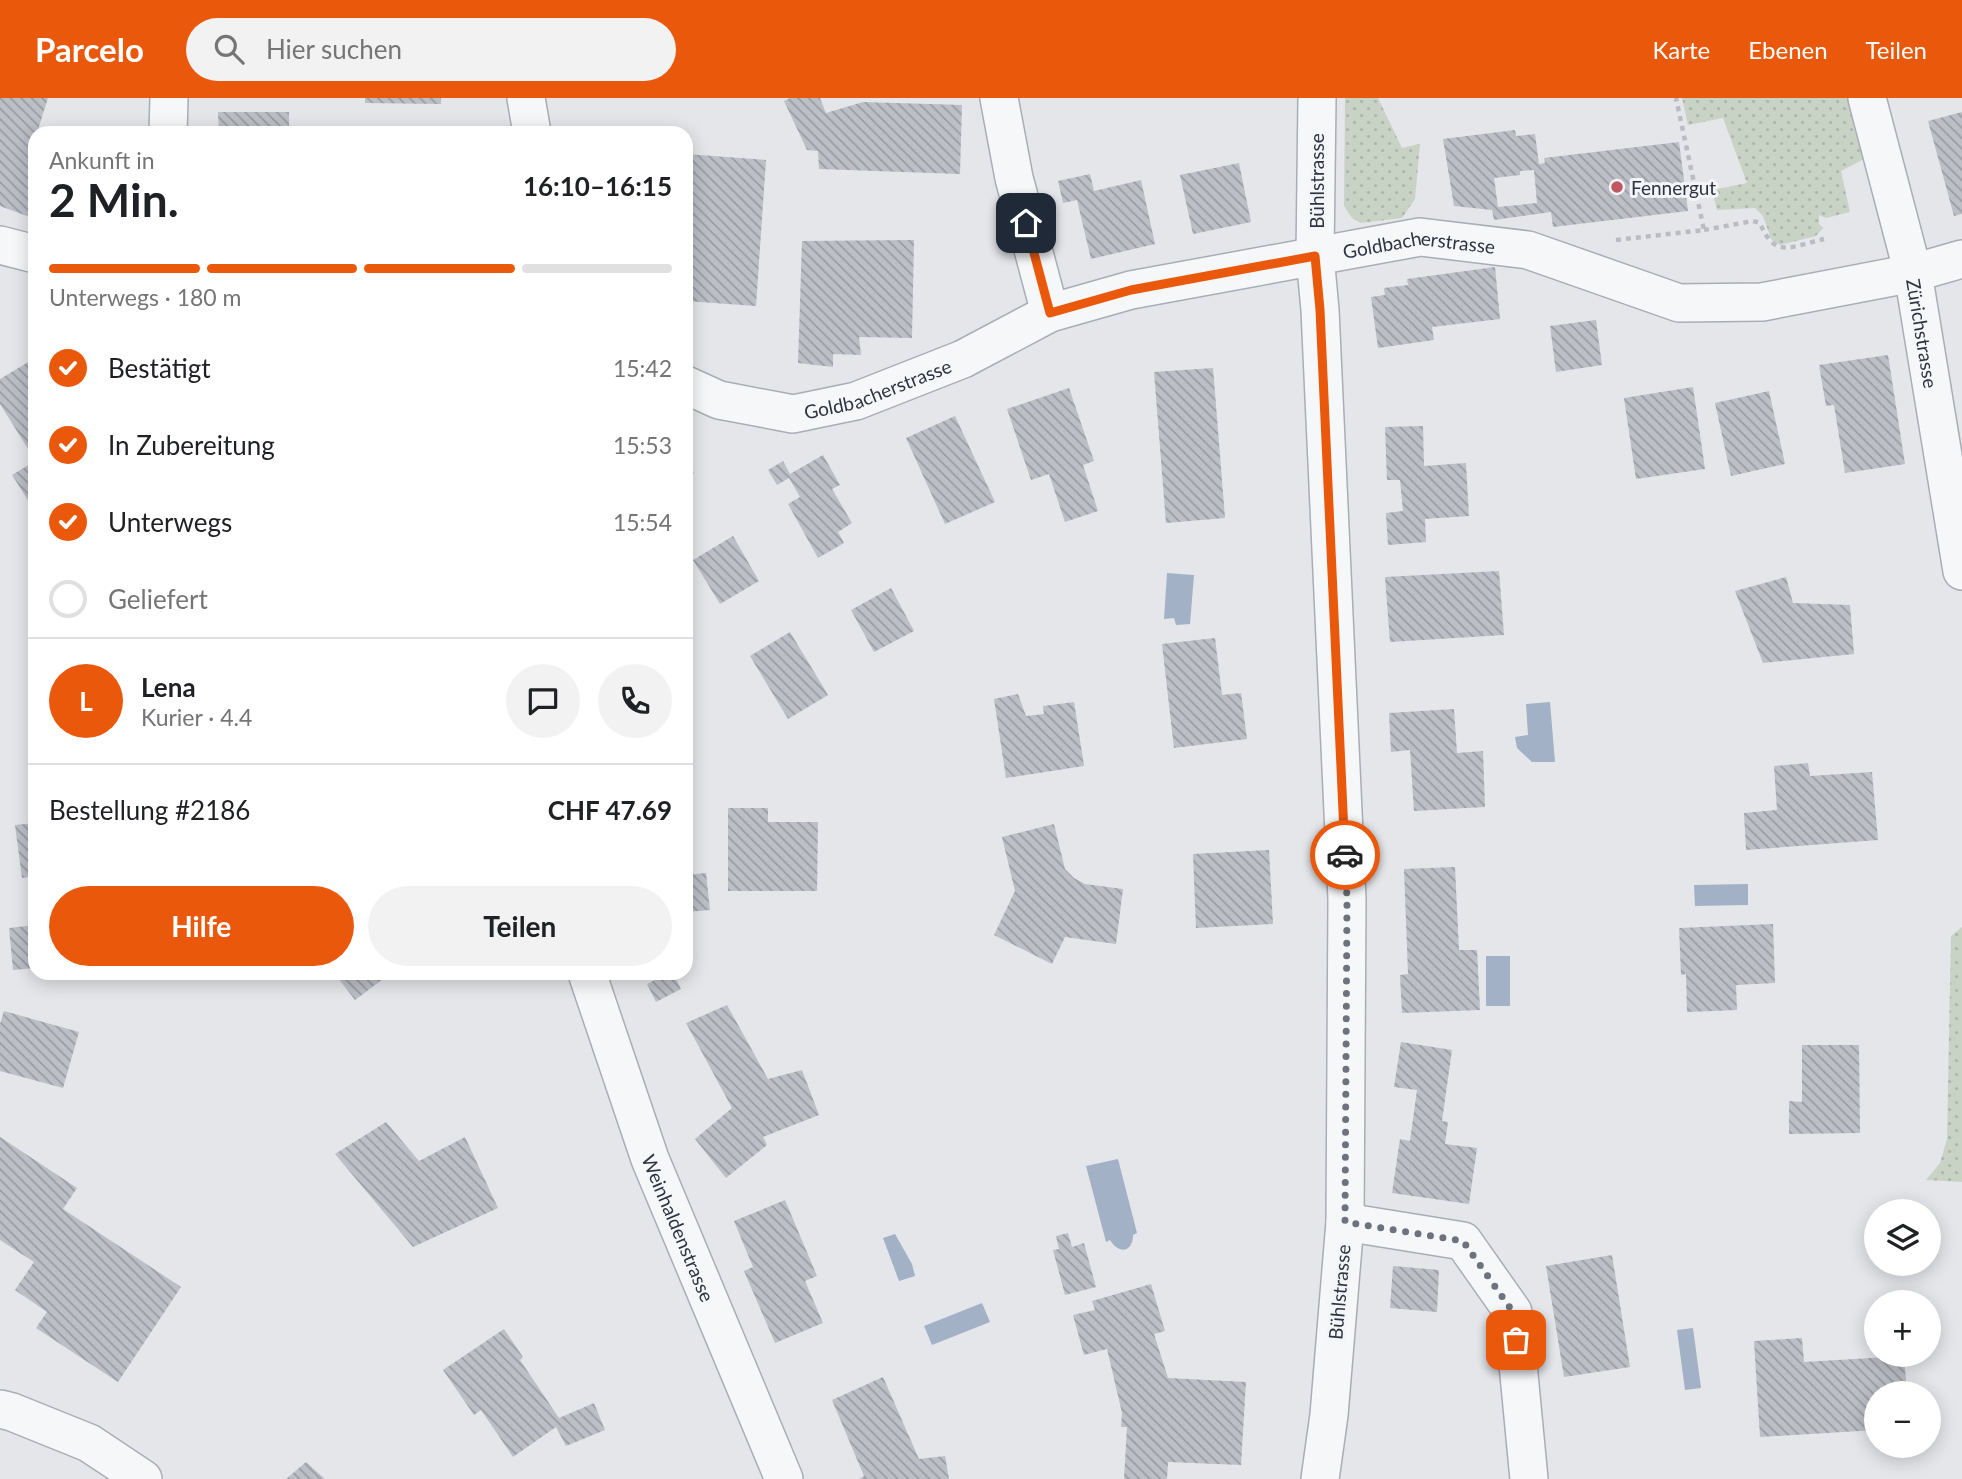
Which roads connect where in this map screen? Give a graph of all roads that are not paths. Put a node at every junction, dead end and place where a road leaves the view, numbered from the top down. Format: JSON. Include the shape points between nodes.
{"nodes":[{"id":1,"x":169,"y":98,"type":"edge"},
{"id":2,"x":526,"y":98,"type":"edge"},
{"id":3,"x":999,"y":98,"type":"edge"},
{"id":4,"x":1317,"y":98,"type":"edge"},
{"id":5,"x":1867,"y":98,"type":"edge"},
{"id":6,"x":169,"y":126,"type":"edge"},
{"id":7,"x":531,"y":126,"type":"edge"},
{"id":8,"x":0,"y":245,"type":"edge"},
{"id":9,"x":28,"y":252,"type":"edge"},
{"id":10,"x":1315,"y":256,"type":"junction"},
{"id":11,"x":1962,"y":259,"type":"edge"},
{"id":12,"x":1913,"y":273,"type":"junction"},
{"id":13,"x":1050,"y":313,"type":"junction"},
{"id":14,"x":693,"y":388,"type":"edge"},
{"id":15,"x":1962,"y":571,"type":"edge"},
{"id":16,"x":589,"y":980,"type":"edge"},
{"id":17,"x":1345,"y":1222,"type":"junction"},
{"id":18,"x":0,"y":1409,"type":"edge"},
{"id":19,"x":143,"y":1479,"type":"edge"},
{"id":20,"x":784,"y":1479,"type":"edge"},
{"id":21,"x":1320,"y":1479,"type":"edge"},
{"id":22,"x":1529,"y":1479,"type":"edge"}],
"edges":[{"from":1,"to":6,"type":"street"},
{"from":2,"to":7,"type":"street"},
{"from":3,"to":13,"type":"street","via":[[1014,178]]},
{"from":4,"to":10,"type":"street","name":"Bühlstrasse"},
{"from":5,"to":12,"type":"street","name":"Zürichstrasse"},
{"from":8,"to":9,"type":"street"},
{"from":10,"to":12,"type":"street","name":"Goldbacherstrasse","via":[[1420,237],[1528,250],[1679,303],[1762,302]]},
{"from":10,"to":13,"type":"street","name":"Goldbacherstrasse","via":[[1131,290]]},
{"from":10,"to":17,"type":"street","name":"Bühlstrasse","via":[[1347,899]]},
{"from":11,"to":12,"type":"street","name":"Goldbacherstrasse"},
{"from":12,"to":15,"type":"street","name":"Zürichstrasse"},
{"from":13,"to":14,"type":"street","name":"Goldbacherstrasse","via":[[963,359],[856,401],[793,415],[719,400]]},
{"from":16,"to":20,"type":"street","name":"Weinhaldenstrasse","via":[[650,1159]]},
{"from":17,"to":21,"type":"street","name":"Bühlstrasse"},
{"from":17,"to":22,"type":"street","via":[[1463,1241],[1513,1312]]},
{"from":18,"to":19,"type":"street","via":[[89,1443]]}]}
